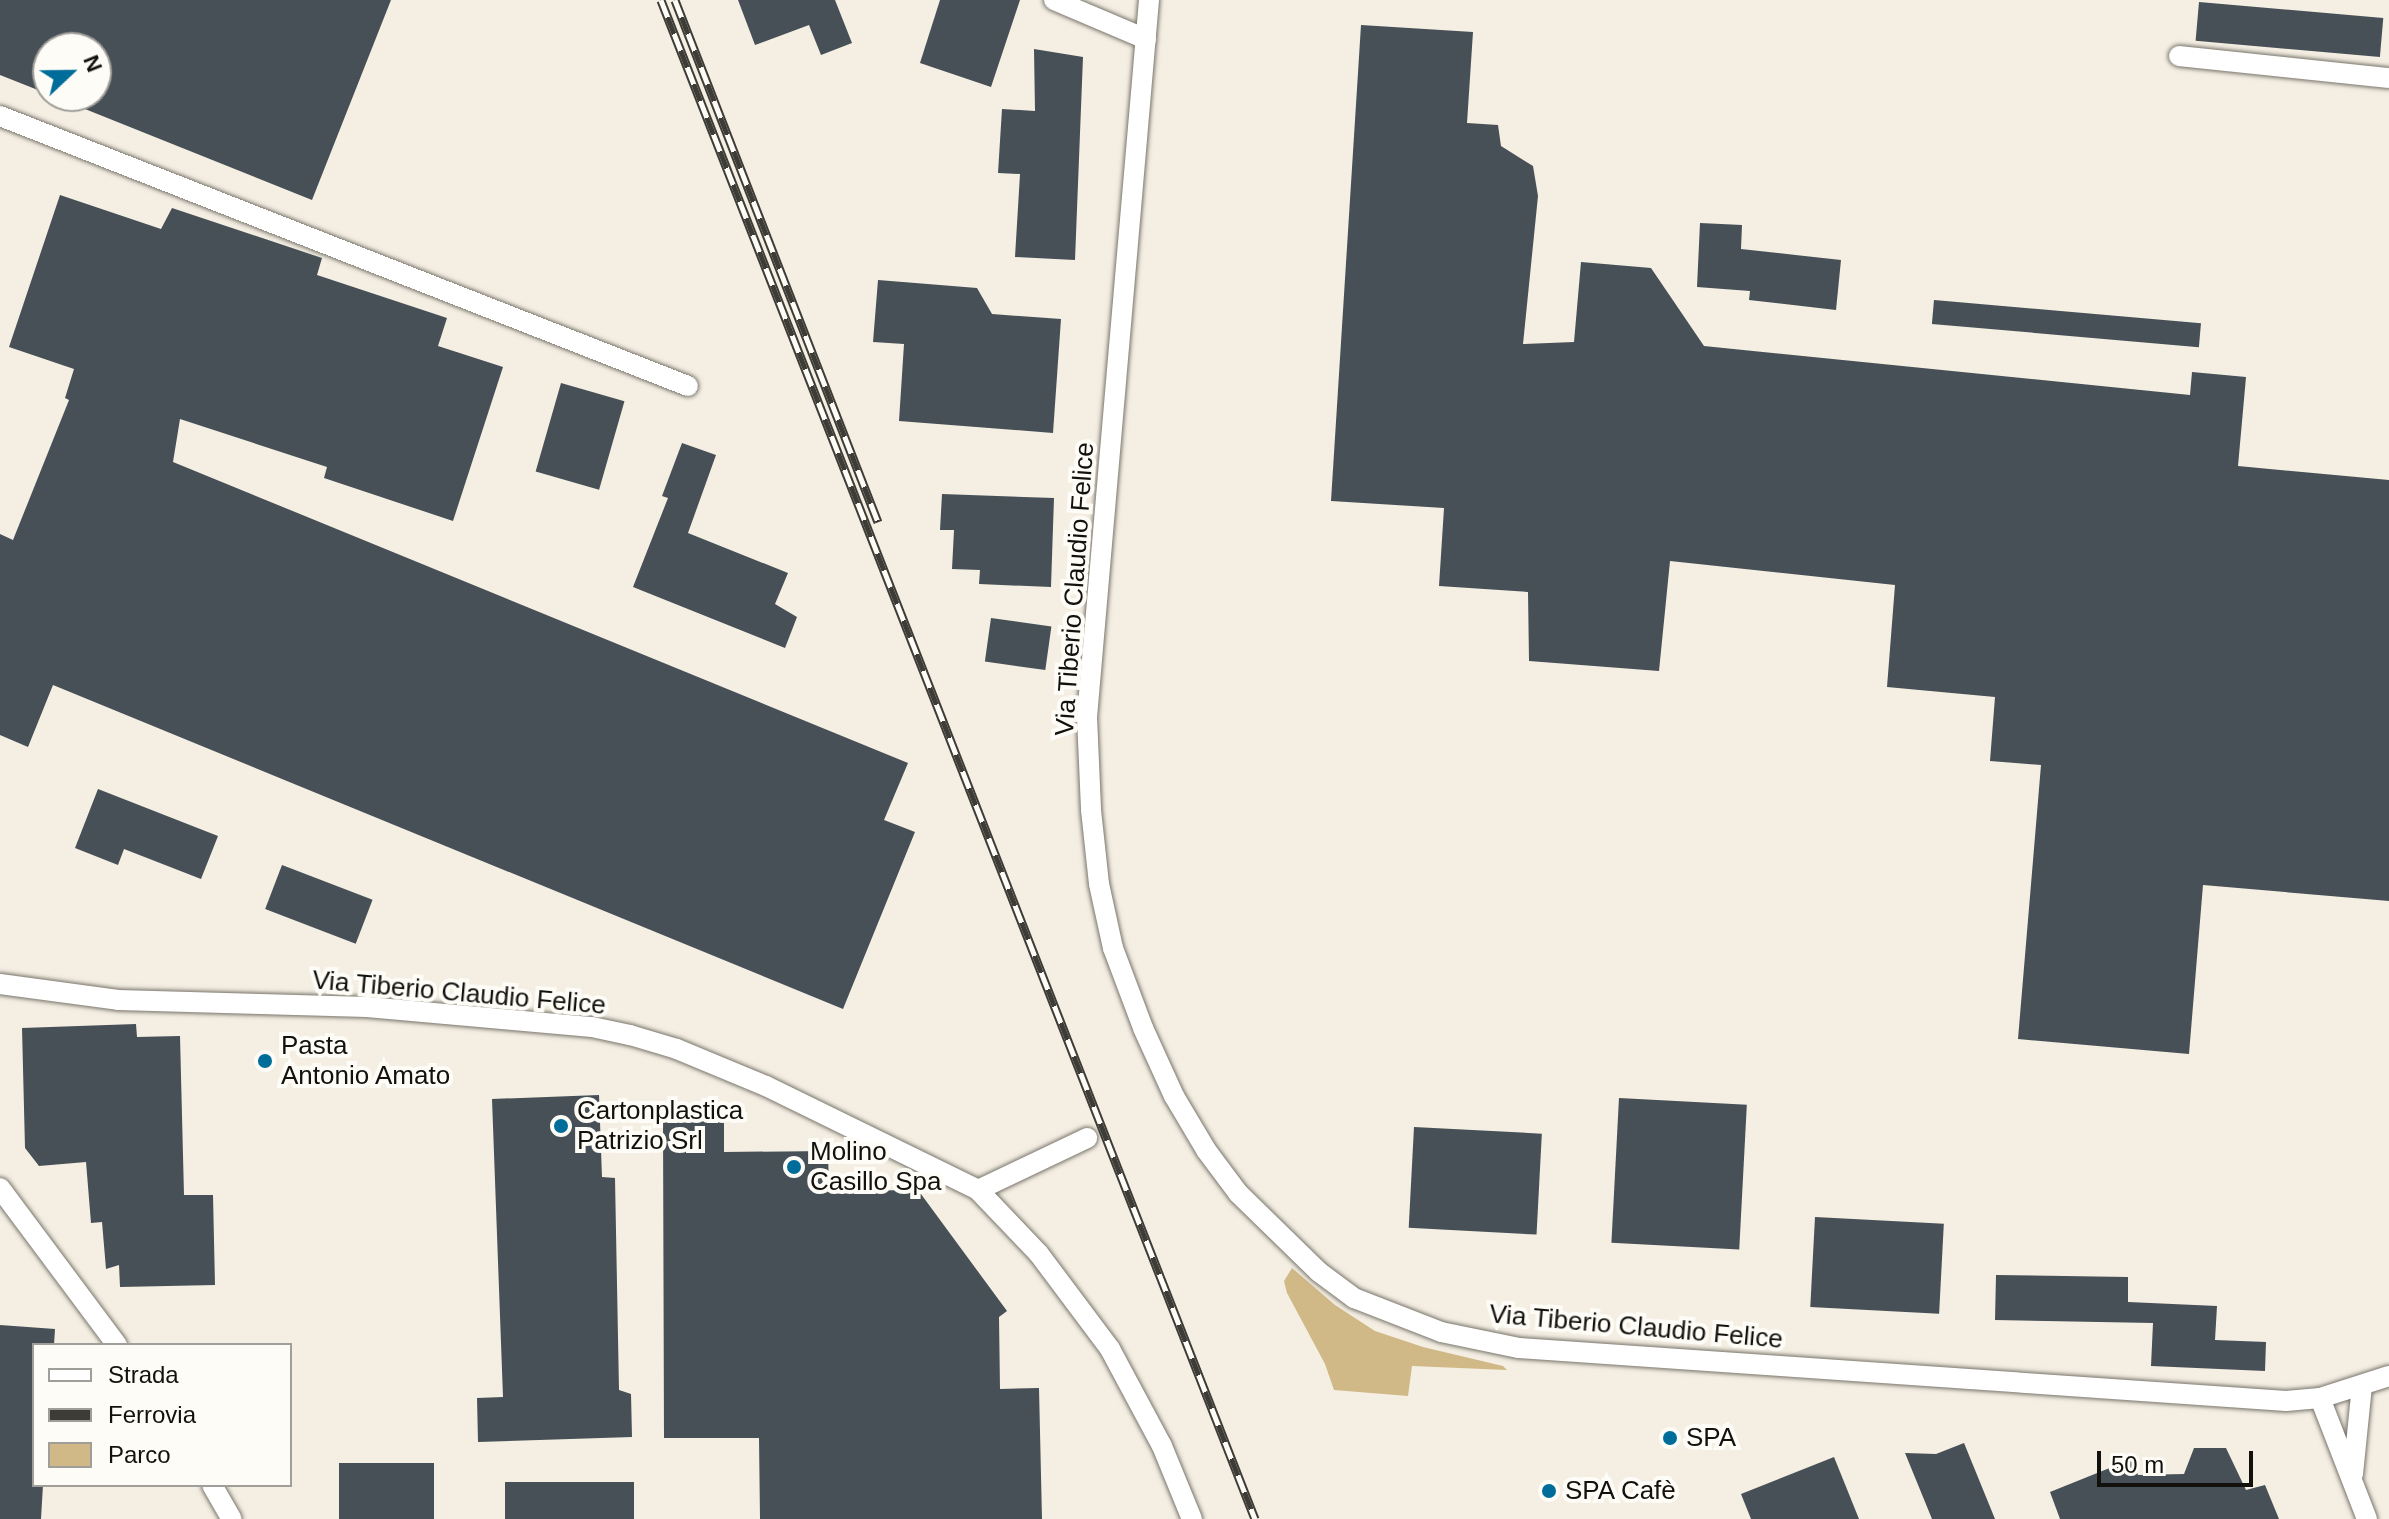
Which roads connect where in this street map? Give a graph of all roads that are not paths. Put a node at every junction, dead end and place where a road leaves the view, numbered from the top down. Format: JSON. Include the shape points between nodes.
{"nodes":[{"id":1,"x":1054,"y":0,"type":"edge"},
{"id":2,"x":1149,"y":0,"type":"edge"},
{"id":3,"x":1146,"y":39,"type":"junction"},
{"id":4,"x":2179,"y":56,"type":"dead end"},
{"id":5,"x":2389,"y":78,"type":"edge"},
{"id":6,"x":0,"y":116,"type":"edge"},
{"id":7,"x":688,"y":386,"type":"dead end"},
{"id":8,"x":0,"y":984,"type":"edge"},
{"id":9,"x":1087,"y":1138,"type":"dead end"},
{"id":10,"x":0,"y":1188,"type":"edge"},
{"id":11,"x":978,"y":1190,"type":"junction"},
{"id":12,"x":116,"y":1343,"type":"edge"},
{"id":13,"x":2389,"y":1376,"type":"edge"},
{"id":14,"x":2362,"y":1385,"type":"junction"},
{"id":15,"x":2320,"y":1398,"type":"junction"},
{"id":16,"x":2353,"y":1482,"type":"junction"},
{"id":17,"x":213,"y":1487,"type":"edge"},
{"id":18,"x":232,"y":1519,"type":"edge"},
{"id":19,"x":1192,"y":1519,"type":"edge"},
{"id":20,"x":2367,"y":1519,"type":"edge"}],
"edges":[{"from":1,"to":3,"type":"street"},
{"from":2,"to":3,"type":"street","name":"Via Tiberio Claudio Felice"},
{"from":3,"to":15,"type":"street","name":"Via Tiberio Claudio Felice","via":[[1087,717],[1091,810],[1113,948],[1143,1028],[1174,1096],[1238,1193],[1278,1235],[1354,1298],[1441,1332],[1519,1348],[2286,1401]]},
{"from":4,"to":5,"type":"street"},
{"from":6,"to":7,"type":"street"},
{"from":8,"to":11,"type":"street","name":"Via Tiberio Claudio Felice","via":[[118,1000],[367,1007],[617,1033],[677,1049],[766,1086]]},
{"from":9,"to":11,"type":"street"},
{"from":10,"to":12,"type":"street"},
{"from":11,"to":19,"type":"street","name":"Via Tiberio Claudio Felice","via":[[1039,1254],[1110,1349],[1162,1446]]},
{"from":13,"to":14,"type":"street","name":"Via Tiberio Claudio Felice"},
{"from":14,"to":15,"type":"street","name":"Via Tiberio Claudio Felice"},
{"from":14,"to":16,"type":"street"},
{"from":15,"to":16,"type":"street"},
{"from":16,"to":20,"type":"street"},
{"from":17,"to":18,"type":"street"}]}
